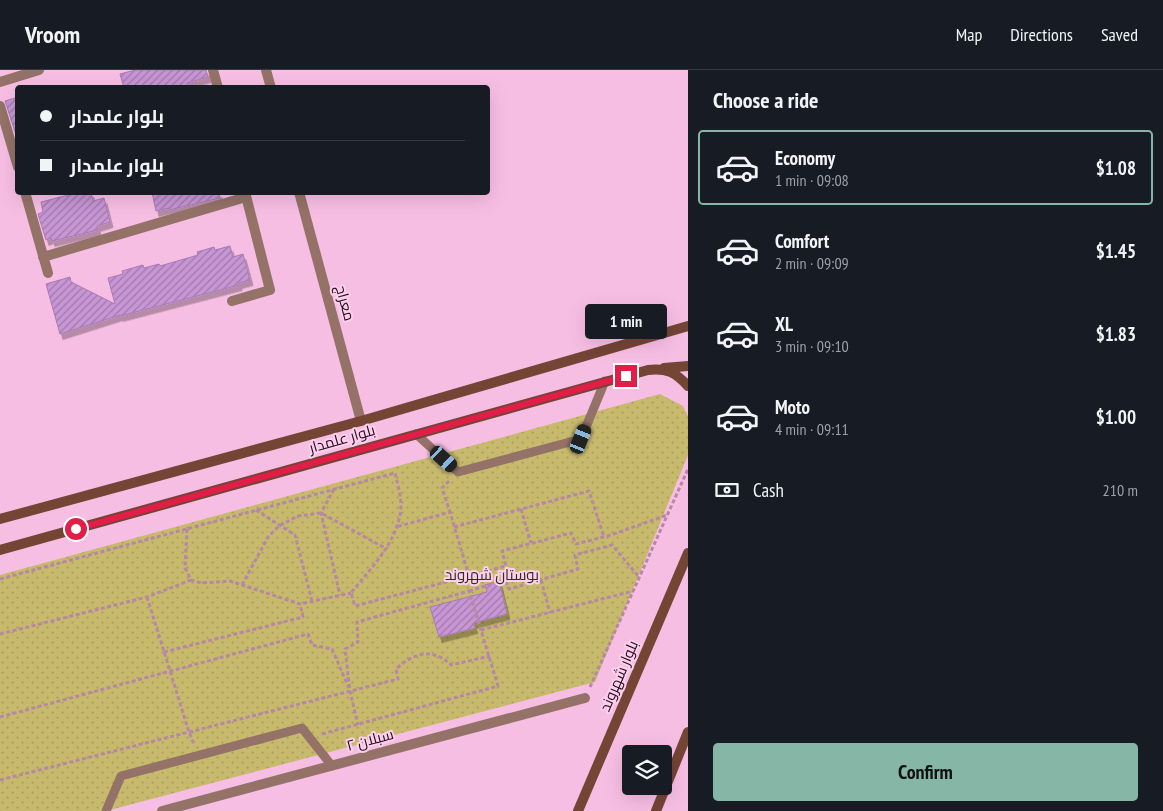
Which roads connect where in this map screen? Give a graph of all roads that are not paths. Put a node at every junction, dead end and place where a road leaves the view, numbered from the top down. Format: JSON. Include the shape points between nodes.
{"nodes":[{"id":1,"x":39,"y":70,"type":"edge"},
{"id":2,"x":213,"y":70,"type":"edge"},
{"id":3,"x":266,"y":70,"type":"edge"},
{"id":4,"x":0,"y":82,"type":"edge"},
{"id":5,"x":217,"y":85,"type":"edge"},
{"id":6,"x":270,"y":85,"type":"edge"},
{"id":7,"x":0,"y":106,"type":"edge"},
{"id":8,"x":15,"y":157,"type":"edge"},
{"id":9,"x":26,"y":195,"type":"edge"},
{"id":10,"x":245,"y":195,"type":"edge"},
{"id":11,"x":300,"y":195,"type":"edge"},
{"id":12,"x":44,"y":257,"type":"junction"},
{"id":13,"x":48,"y":273,"type":"dead end"},
{"id":14,"x":232,"y":301,"type":"dead end"},
{"id":15,"x":688,"y":326,"type":"edge"},
{"id":16,"x":688,"y":366,"type":"edge"},
{"id":17,"x":663,"y":368,"type":"junction"},
{"id":18,"x":605,"y":381,"type":"junction"},
{"id":19,"x":688,"y":386,"type":"edge"},
{"id":20,"x":361,"y":421,"type":"junction"},
{"id":21,"x":416,"y":434,"type":"junction"},
{"id":22,"x":0,"y":519,"type":"edge"},
{"id":23,"x":0,"y":550,"type":"edge"},
{"id":24,"x":688,"y":553,"type":"edge"},
{"id":25,"x":585,"y":698,"type":"road end"},
{"id":26,"x":688,"y":732,"type":"edge"},
{"id":27,"x":332,"y":766,"type":"junction"},
{"id":28,"x":106,"y":811,"type":"edge"},
{"id":29,"x":162,"y":811,"type":"edge"},
{"id":30,"x":578,"y":811,"type":"edge"},
{"id":31,"x":656,"y":811,"type":"edge"}],
"edges":[{"from":1,"to":4,"type":"street"},
{"from":2,"to":5,"type":"street"},
{"from":3,"to":6,"type":"street"},
{"from":7,"to":8,"type":"street"},
{"from":9,"to":12,"type":"street"},
{"from":10,"to":12,"type":"street"},
{"from":10,"to":14,"type":"street","via":[[270,290]]},
{"from":11,"to":20,"type":"street","name":"معراج"},
{"from":12,"to":13,"type":"street"},
{"from":15,"to":20,"type":"main road","name":"بلوار علمدار"},
{"from":16,"to":17,"type":"main road","name":"بلوار علمدار"},
{"from":17,"to":18,"type":"main road","name":"بلوار علمدار"},
{"from":17,"to":19,"type":"main road"},
{"from":18,"to":21,"type":"main road","name":"بلوار علمدار"},
{"from":18,"to":21,"type":"lane","via":[[581,439],[458,472]]},
{"from":20,"to":22,"type":"main road","name":"بلوار علمدار"},
{"from":21,"to":23,"type":"main road","name":"بلوار علمدار"},
{"from":24,"to":30,"type":"main road","name":"بلوار شهروند"},
{"from":25,"to":27,"type":"street","name":"سبلان ۲"},
{"from":26,"to":31,"type":"main road"},
{"from":27,"to":28,"type":"lane","via":[[302,728],[121,776]]},
{"from":27,"to":29,"type":"street","name":"سبلان ۲"}]}
